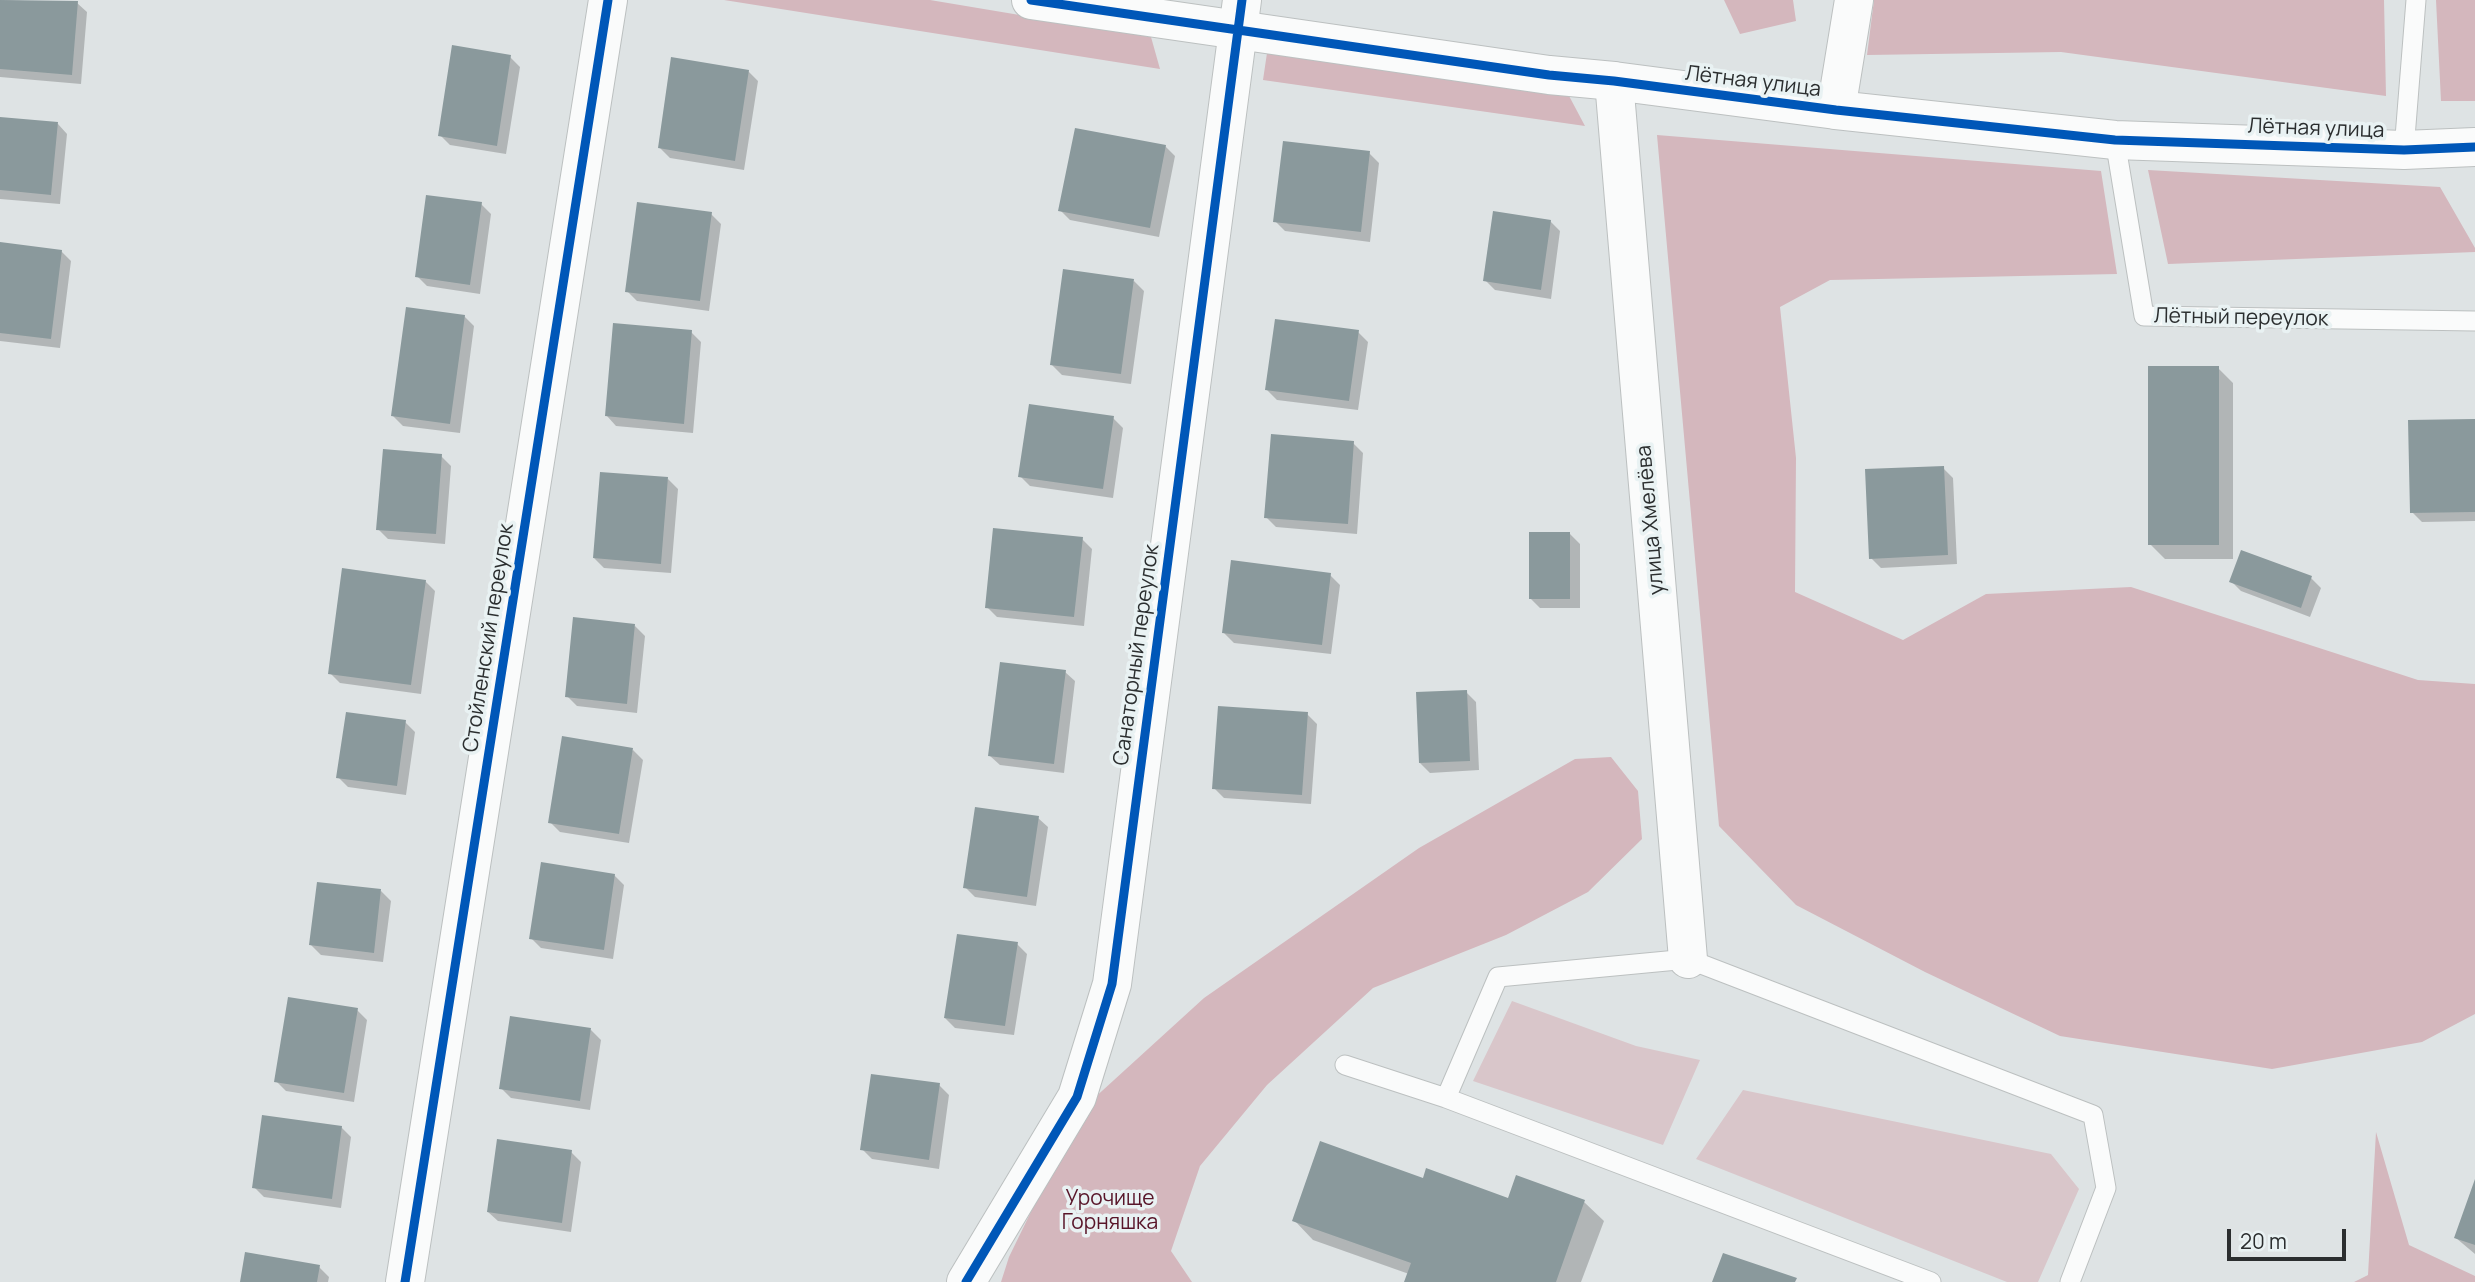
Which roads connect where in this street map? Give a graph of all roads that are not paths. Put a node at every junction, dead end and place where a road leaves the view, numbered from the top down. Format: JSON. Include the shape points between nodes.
{"nodes":[{"id":1,"x":608,"y":0,"type":"edge"},
{"id":2,"x":1031,"y":0,"type":"edge"},
{"id":3,"x":1854,"y":0,"type":"edge"},
{"id":4,"x":2416,"y":0,"type":"edge"},
{"id":5,"x":1240,"y":15,"type":"edge"},
{"id":6,"x":1614,"y":81,"type":"junction"},
{"id":7,"x":1836,"y":110,"type":"junction"},
{"id":8,"x":2115,"y":140,"type":"junction"},
{"id":9,"x":2475,"y":147,"type":"edge"},
{"id":10,"x":2404,"y":150,"type":"junction"},
{"id":11,"x":2475,"y":321,"type":"edge"},
{"id":12,"x":1688,"y":959,"type":"junction"},
{"id":13,"x":1345,"y":1065,"type":"dead end"},
{"id":14,"x":1446,"y":1098,"type":"junction"},
{"id":15,"x":405,"y":1282,"type":"edge"},
{"id":16,"x":966,"y":1282,"type":"edge"},
{"id":17,"x":1931,"y":1282,"type":"edge"},
{"id":18,"x":2070,"y":1282,"type":"edge"}],
"edges":[{"from":1,"to":15,"type":"street","name":"Стойленский переулок"},
{"from":2,"to":5,"type":"street","name":"Лётная улица"},
{"from":3,"to":7,"type":"street"},
{"from":4,"to":10,"type":"lane"},
{"from":5,"to":6,"type":"street","name":"Лётная улица","via":[[1549,75]]},
{"from":5,"to":16,"type":"street","name":"Санаторный переулок","via":[[1112,984],[1077,1097]]},
{"from":6,"to":7,"type":"street","name":"Лётная улица"},
{"from":6,"to":12,"type":"street","name":"улица Хмелёва"},
{"from":7,"to":8,"type":"street","name":"Лётная улица"},
{"from":8,"to":10,"type":"street","name":"Лётная улица"},
{"from":8,"to":11,"type":"lane","name":"Лётный переулок","via":[[2144,316]]},
{"from":9,"to":10,"type":"street","name":"Лётная улица"},
{"from":12,"to":14,"type":"lane","via":[[1498,977]]},
{"from":12,"to":18,"type":"lane","via":[[2093,1115],[2106,1188]]},
{"from":13,"to":14,"type":"lane"},
{"from":14,"to":17,"type":"lane"}]}
